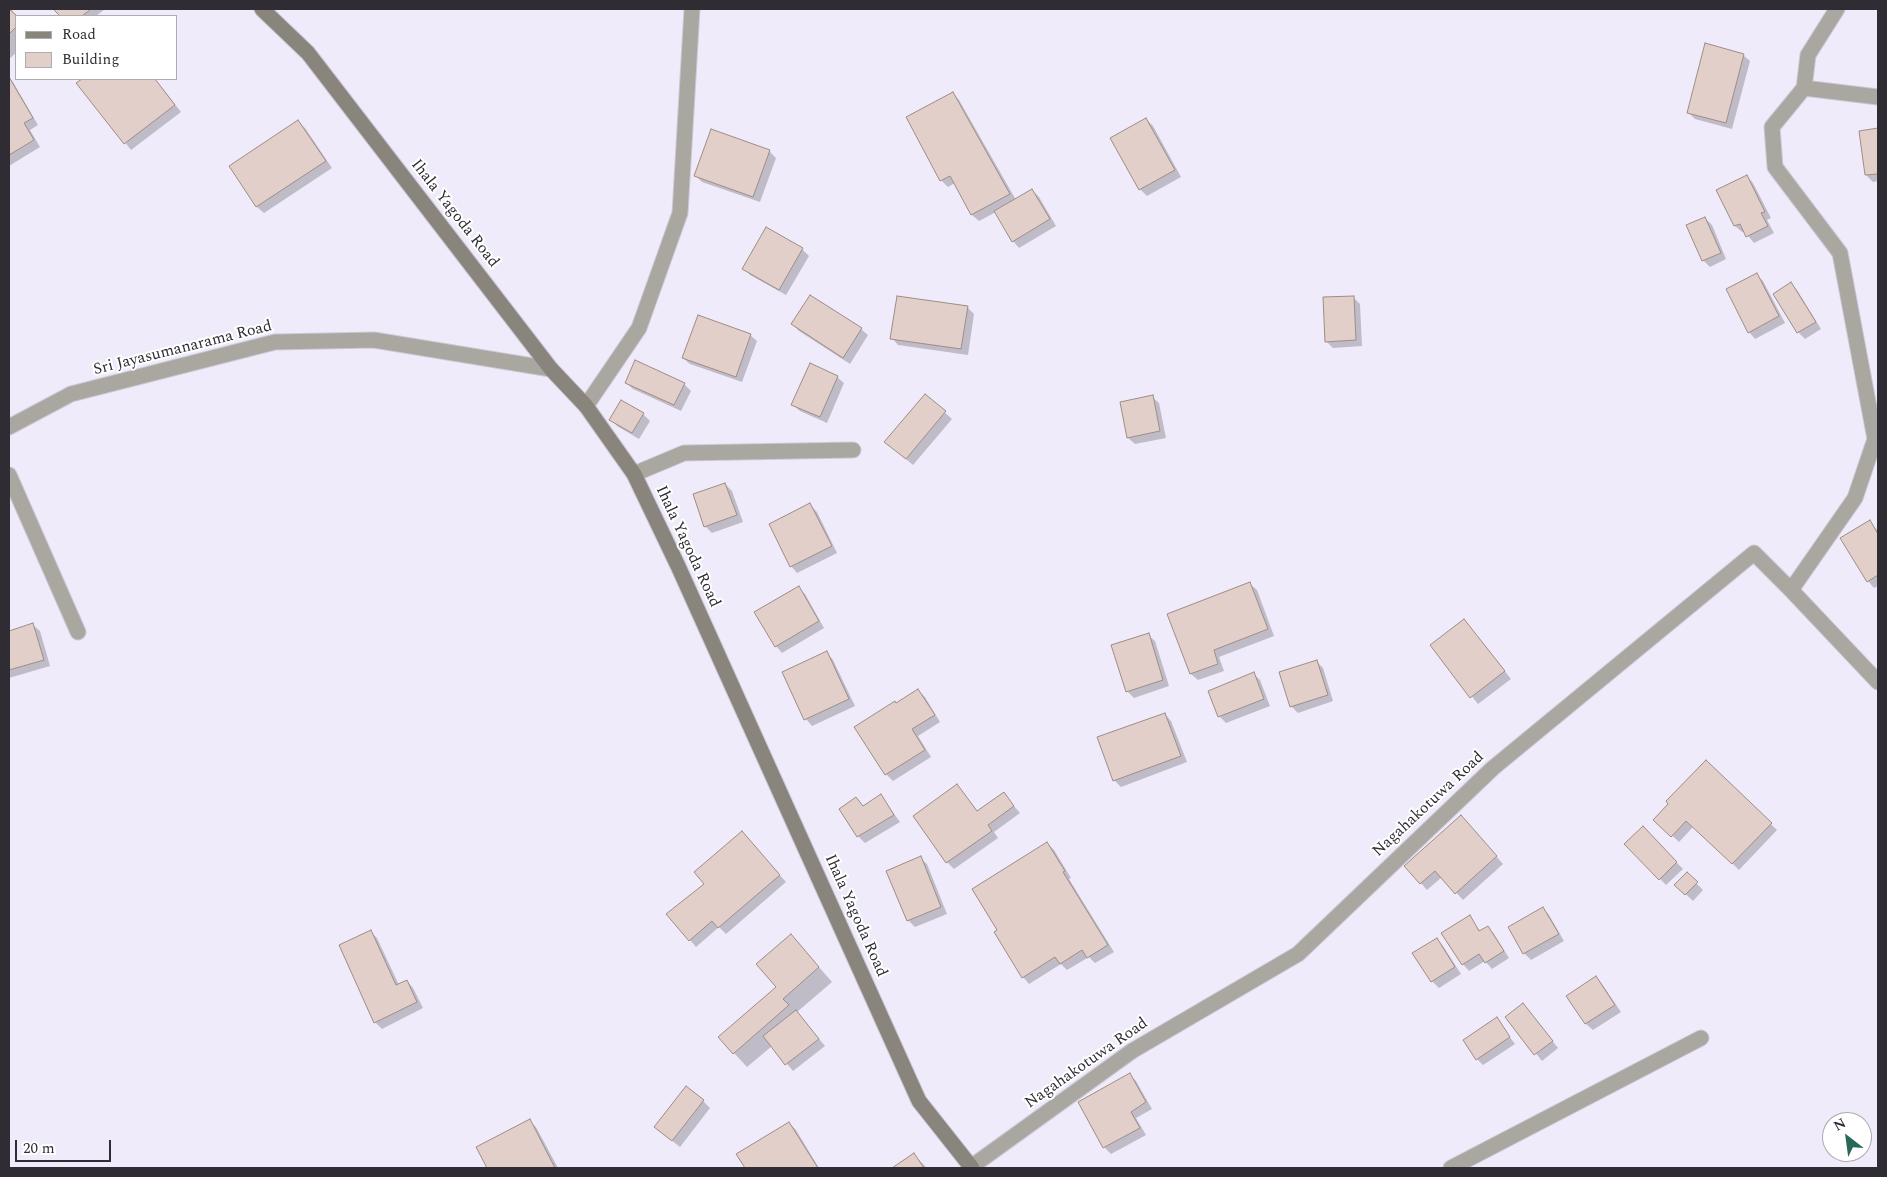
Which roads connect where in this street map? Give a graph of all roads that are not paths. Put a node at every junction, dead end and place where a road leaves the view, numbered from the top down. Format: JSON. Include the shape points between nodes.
{"nodes":[{"id":1,"x":262,"y":9,"type":"edge"},
{"id":2,"x":692,"y":9,"type":"edge"},
{"id":3,"x":1837,"y":9,"type":"edge"},
{"id":4,"x":1804,"y":88,"type":"junction"},
{"id":5,"x":1878,"y":97,"type":"edge"},
{"id":6,"x":552,"y":369,"type":"junction"},
{"id":7,"x":586,"y":406,"type":"junction"},
{"id":8,"x":9,"y":427,"type":"edge"},
{"id":9,"x":853,"y":450,"type":"dead end"},
{"id":10,"x":634,"y":474,"type":"junction"},
{"id":11,"x":9,"y":476,"type":"edge"},
{"id":12,"x":1791,"y":590,"type":"junction"},
{"id":13,"x":78,"y":632,"type":"dead end"},
{"id":14,"x":1878,"y":682,"type":"edge"},
{"id":15,"x":1700,"y":1038,"type":"dead end"},
{"id":16,"x":971,"y":1168,"type":"edge"},
{"id":17,"x":1451,"y":1168,"type":"edge"}],
"edges":[{"from":1,"to":6,"type":"street","name":"Ihala Yagoda Road","via":[[308,52]]},
{"from":2,"to":7,"type":"street","via":[[680,213],[639,328]]},
{"from":3,"to":4,"type":"street","via":[[1808,55]]},
{"from":4,"to":5,"type":"street"},
{"from":4,"to":12,"type":"street","via":[[1772,126],[1775,167],[1840,253],[1874,438],[1855,498]]},
{"from":6,"to":7,"type":"street","name":"Ihala Yagoda Road"},
{"from":6,"to":8,"type":"street","name":"Sri Jayasumanarama Road","via":[[374,340],[275,342],[71,394]]},
{"from":7,"to":10,"type":"street","name":"Ihala Yagoda Road"},
{"from":9,"to":10,"type":"street","via":[[684,453]]},
{"from":10,"to":16,"type":"street","name":"Ihala Yagoda Road","via":[[919,1101]]},
{"from":11,"to":13,"type":"street"},
{"from":12,"to":14,"type":"street","name":"Nagahakotuwa Road"},
{"from":12,"to":16,"type":"street","name":"Nagahakotuwa Road","via":[[1754,553],[1492,768],[1298,954],[1132,1050]]},
{"from":15,"to":17,"type":"street"}]}
